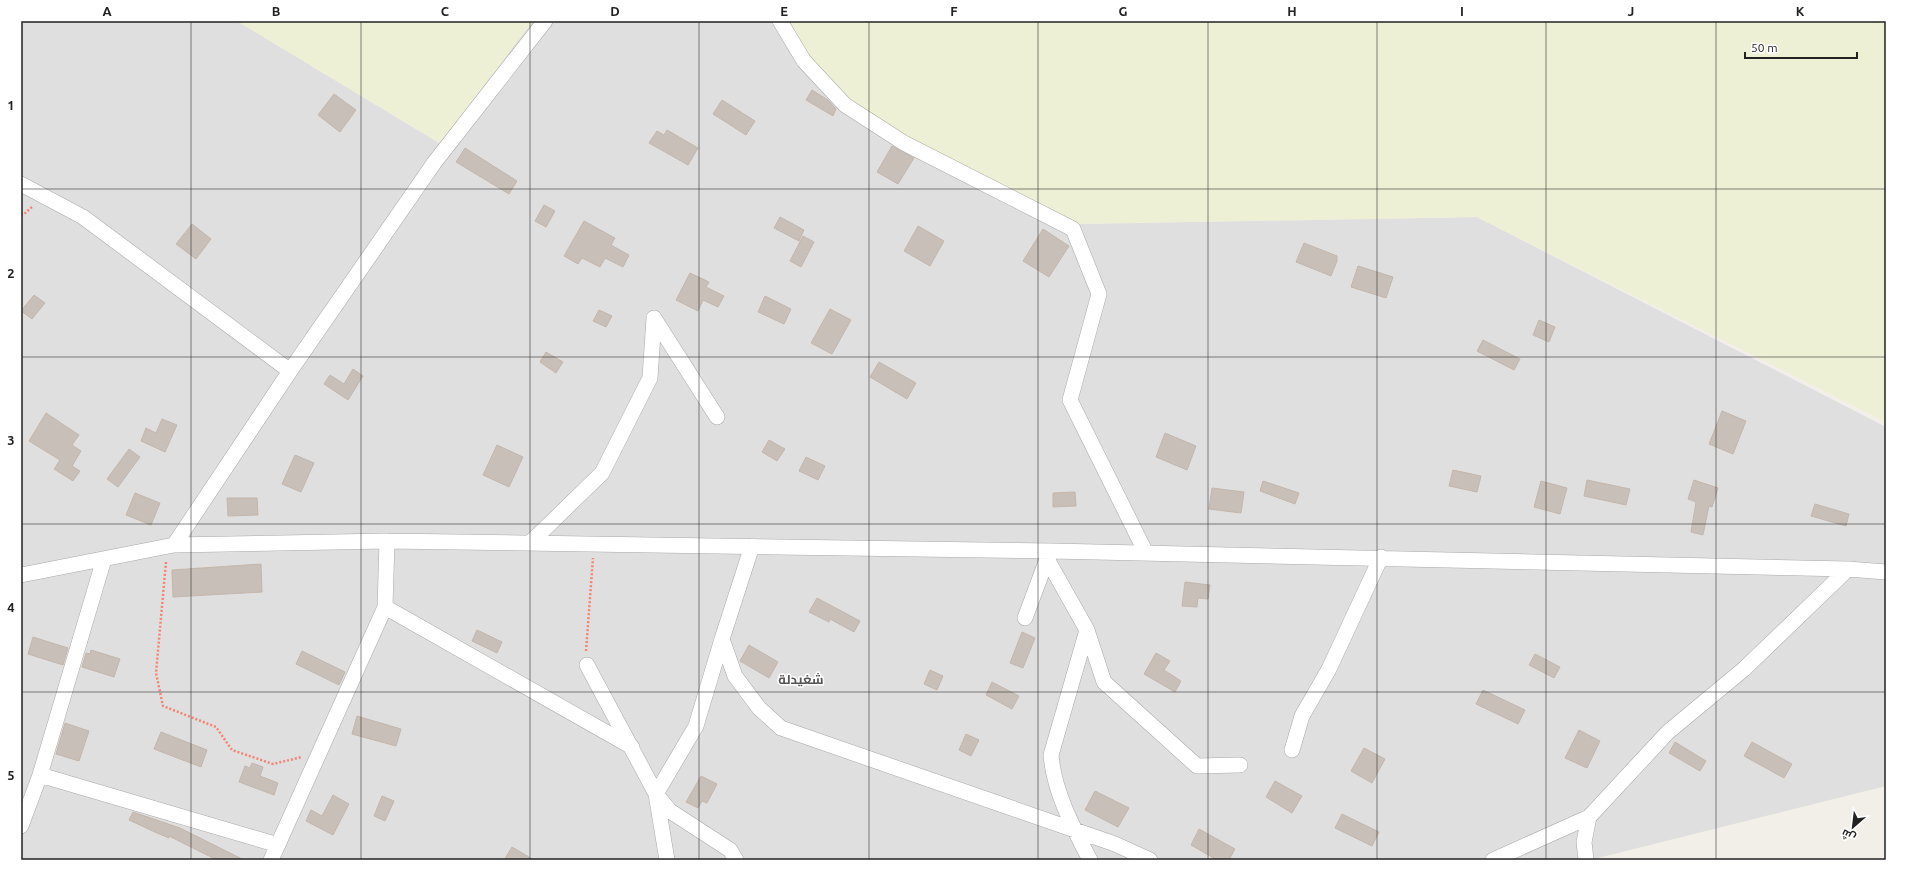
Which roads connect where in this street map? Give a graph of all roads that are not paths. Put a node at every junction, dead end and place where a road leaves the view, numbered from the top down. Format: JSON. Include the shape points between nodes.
{"nodes":[{"id":1,"x":545,"y":21,"type":"edge"},
{"id":2,"x":780,"y":21,"type":"edge"},
{"id":3,"x":21,"y":184,"type":"edge"},
{"id":4,"x":290,"y":371,"type":"junction"},
{"id":5,"x":717,"y":417,"type":"dead end"},
{"id":6,"x":387,"y":541,"type":"junction"},
{"id":7,"x":530,"y":543,"type":"junction"},
{"id":8,"x":171,"y":546,"type":"junction"},
{"id":9,"x":752,"y":546,"type":"junction"},
{"id":10,"x":1146,"y":553,"type":"junction"},
{"id":11,"x":1049,"y":555,"type":"junction"},
{"id":12,"x":1381,"y":558,"type":"junction"},
{"id":13,"x":104,"y":559,"type":"junction"},
{"id":14,"x":1848,"y":569,"type":"junction"},
{"id":15,"x":1886,"y":572,"type":"edge"},
{"id":16,"x":21,"y":575,"type":"edge"},
{"id":17,"x":385,"y":607,"type":"junction"},
{"id":18,"x":1025,"y":618,"type":"dead end"},
{"id":19,"x":1088,"y":630,"type":"junction"},
{"id":20,"x":722,"y":639,"type":"junction"},
{"id":21,"x":587,"y":665,"type":"road end"},
{"id":22,"x":632,"y":747,"type":"junction"},
{"id":23,"x":1292,"y":750,"type":"dead end"},
{"id":24,"x":1240,"y":766,"type":"dead end"},
{"id":25,"x":40,"y":775,"type":"junction"},
{"id":26,"x":656,"y":794,"type":"junction"},
{"id":27,"x":1589,"y":817,"type":"junction"},
{"id":28,"x":21,"y":826,"type":"edge"},
{"id":29,"x":1075,"y":830,"type":"junction"},
{"id":30,"x":278,"y":845,"type":"junction"},
{"id":31,"x":271,"y":860,"type":"edge"},
{"id":32,"x":667,"y":860,"type":"edge"},
{"id":33,"x":736,"y":860,"type":"edge"},
{"id":34,"x":1090,"y":860,"type":"edge"},
{"id":35,"x":1150,"y":860,"type":"edge"},
{"id":36,"x":1493,"y":860,"type":"edge"},
{"id":37,"x":1586,"y":860,"type":"edge"}],
"edges":[{"from":1,"to":4,"type":"street","via":[[434,163]]},
{"from":2,"to":10,"type":"street","via":[[804,61],[845,105],[904,144],[1073,229],[1099,294],[1070,400]]},
{"from":3,"to":4,"type":"street","via":[[83,217]]},
{"from":4,"to":8,"type":"street"},
{"from":5,"to":7,"type":"street","via":[[654,318],[650,378],[602,473]]},
{"from":6,"to":7,"type":"street"},
{"from":6,"to":8,"type":"street"},
{"from":6,"to":17,"type":"street"},
{"from":7,"to":9,"type":"street"},
{"from":8,"to":13,"type":"street"},
{"from":9,"to":11,"type":"street"},
{"from":9,"to":20,"type":"street"},
{"from":10,"to":11,"type":"street"},
{"from":10,"to":12,"type":"street"},
{"from":11,"to":18,"type":"street"},
{"from":11,"to":19,"type":"street"},
{"from":12,"to":14,"type":"street"},
{"from":12,"to":23,"type":"street","via":[[1329,669],[1302,716]]},
{"from":13,"to":16,"type":"street"},
{"from":13,"to":25,"type":"street"},
{"from":14,"to":15,"type":"street"},
{"from":14,"to":27,"type":"street","via":[[1744,669],[1668,732]]},
{"from":17,"to":22,"type":"street"},
{"from":17,"to":30,"type":"street"},
{"from":19,"to":24,"type":"street","via":[[1104,682],[1197,766]]},
{"from":19,"to":29,"type":"street","via":[[1051,755],[1053,774]]},
{"from":20,"to":26,"type":"street","via":[[696,726]]},
{"from":20,"to":29,"type":"street","via":[[735,676],[759,708],[781,728]]},
{"from":21,"to":22,"type":"street"},
{"from":22,"to":26,"type":"street"},
{"from":25,"to":28,"type":"street"},
{"from":25,"to":30,"type":"street"},
{"from":26,"to":32,"type":"street"},
{"from":26,"to":33,"type":"street","via":[[670,811],[730,850]]},
{"from":27,"to":36,"type":"street"},
{"from":27,"to":37,"type":"street","via":[[1584,842]]},
{"from":29,"to":34,"type":"street"},
{"from":29,"to":35,"type":"street"},
{"from":30,"to":31,"type":"street"}]}
